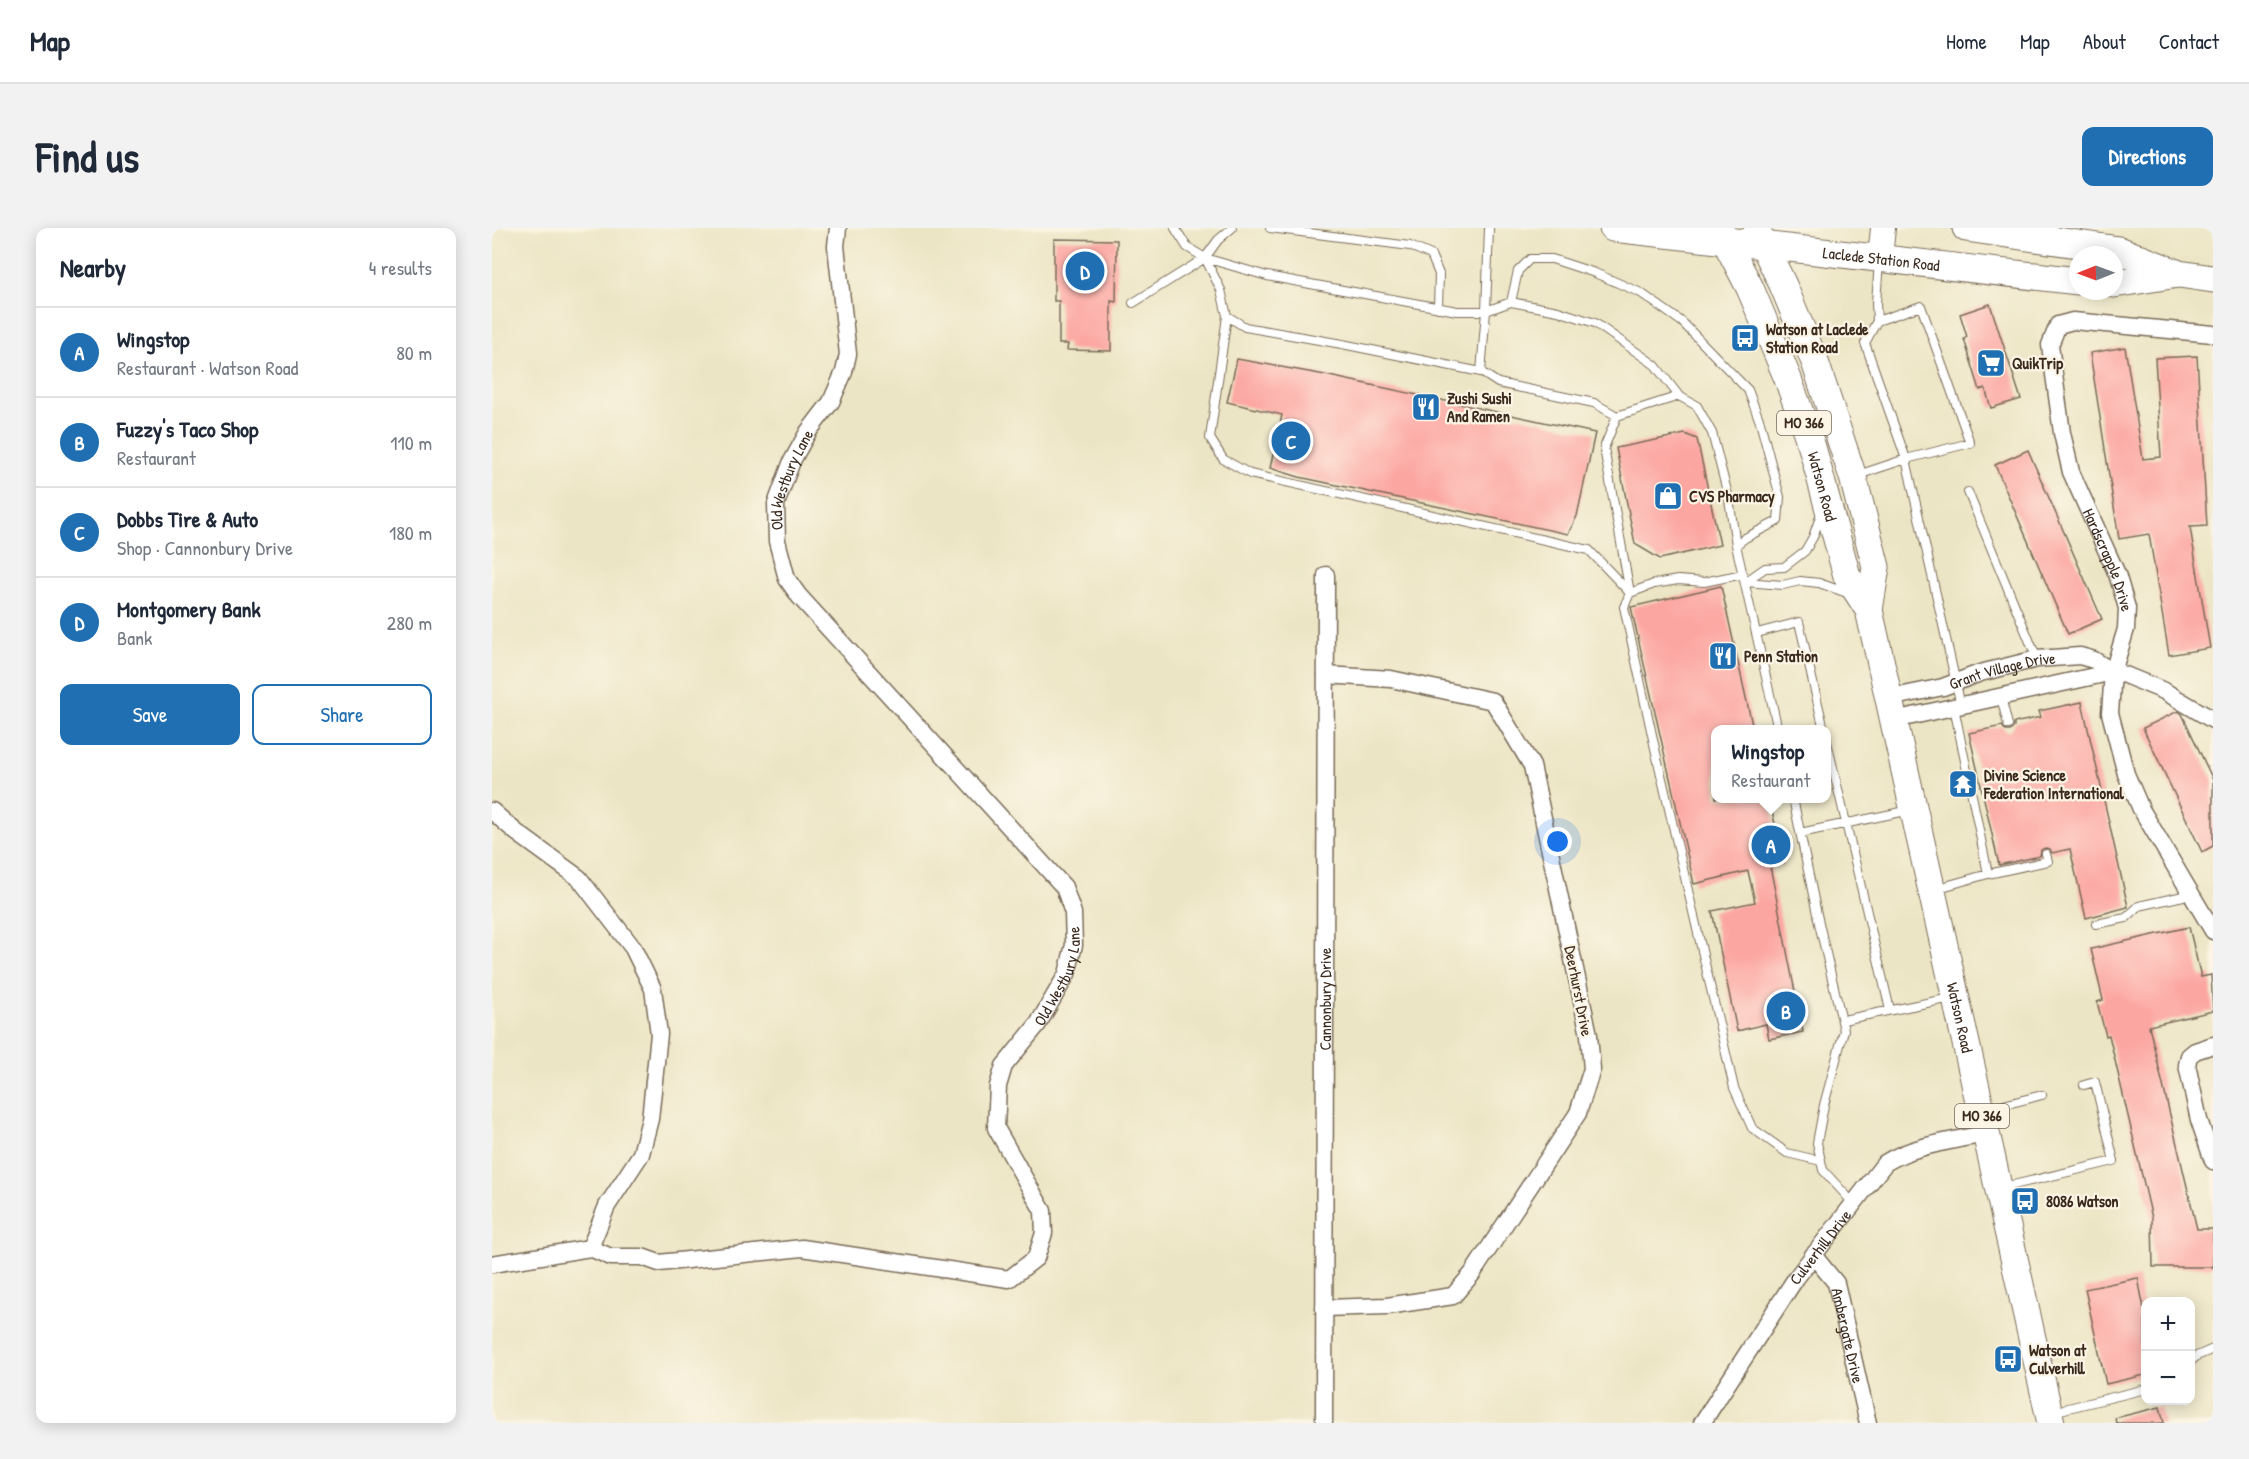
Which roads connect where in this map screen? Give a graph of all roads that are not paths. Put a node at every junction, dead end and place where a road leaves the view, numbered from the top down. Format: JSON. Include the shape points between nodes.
{"nodes":[{"id":1,"x":837,"y":228,"type":"edge"},
{"id":2,"x":1175,"y":228,"type":"edge"},
{"id":3,"x":1232,"y":228,"type":"edge"},
{"id":4,"x":1270,"y":228,"type":"edge"},
{"id":5,"x":1489,"y":228,"type":"edge"},
{"id":6,"x":1613,"y":228,"type":"edge"},
{"id":7,"x":1883,"y":228,"type":"edge"},
{"id":8,"x":1966,"y":228,"type":"edge"},
{"id":9,"x":2016,"y":232,"type":"edge"},
{"id":10,"x":1722,"y":234,"type":"edge"},
{"id":11,"x":1759,"y":236,"type":"edge"},
{"id":12,"x":1205,"y":258,"type":"junction"},
{"id":13,"x":1880,"y":258,"type":"junction"},
{"id":14,"x":2179,"y":274,"type":"junction"},
{"id":15,"x":2213,"y":279,"type":"edge"},
{"id":16,"x":2069,"y":280,"type":"edge"},
{"id":17,"x":2123,"y":283,"type":"edge"},
{"id":18,"x":1511,"y":302,"type":"junction"},
{"id":19,"x":1133,"y":303,"type":"dead end"},
{"id":20,"x":1438,"y":308,"type":"junction"},
{"id":21,"x":1486,"y":311,"type":"junction"},
{"id":22,"x":1227,"y":316,"type":"junction"},
{"id":23,"x":1877,"y":321,"type":"junction"},
{"id":24,"x":2213,"y":334,"type":"edge"},
{"id":25,"x":1481,"y":372,"type":"junction"},
{"id":26,"x":1679,"y":396,"type":"junction"},
{"id":27,"x":1617,"y":416,"type":"junction"},
{"id":28,"x":1906,"y":459,"type":"junction"},
{"id":29,"x":1853,"y":477,"type":"junction"},
{"id":30,"x":1968,"y":492,"type":"dead end"},
{"id":31,"x":1827,"y":497,"type":"junction"},
{"id":32,"x":1736,"y":545,"type":"junction"},
{"id":33,"x":1326,"y":575,"type":"dead end"},
{"id":34,"x":1744,"y":578,"type":"junction"},
{"id":35,"x":1630,"y":593,"type":"junction"},
{"id":36,"x":1866,"y":605,"type":"junction"},
{"id":37,"x":1757,"y":633,"type":"junction"},
{"id":38,"x":2037,"y":659,"type":"junction"},
{"id":39,"x":2113,"y":672,"type":"junction"},
{"id":40,"x":1326,"y":675,"type":"junction"},
{"id":41,"x":1956,"y":682,"type":"junction"},
{"id":42,"x":2001,"y":697,"type":"junction"},
{"id":43,"x":1957,"y":706,"type":"junction"},
{"id":44,"x":1892,"y":709,"type":"junction"},
{"id":45,"x":2213,"y":720,"type":"edge"},
{"id":46,"x":1777,"y":725,"type":"edge"},
{"id":47,"x":1823,"y":725,"type":"edge"},
{"id":48,"x":2008,"y":725,"type":"dead end"},
{"id":49,"x":1831,"y":755,"type":"edge"},
{"id":50,"x":1794,"y":803,"type":"edge"},
{"id":51,"x":1914,"y":809,"type":"junction"},
{"id":52,"x":492,"y":811,"type":"edge"},
{"id":53,"x":1847,"y":823,"type":"junction"},
{"id":54,"x":1800,"y":834,"type":"junction"},
{"id":55,"x":2046,"y":855,"type":"dead end"},
{"id":56,"x":1988,"y":874,"type":"junction"},
{"id":57,"x":1932,"y":890,"type":"junction"},
{"id":58,"x":2192,"y":894,"type":"junction"},
{"id":59,"x":2096,"y":924,"type":"dead end"},
{"id":60,"x":2213,"y":931,"type":"edge"},
{"id":61,"x":1954,"y":997,"type":"junction"},
{"id":62,"x":1890,"y":1010,"type":"junction"},
{"id":63,"x":1843,"y":1020,"type":"junction"},
{"id":64,"x":2213,"y":1045,"type":"edge"},
{"id":65,"x":2084,"y":1085,"type":"dead end"},
{"id":66,"x":2042,"y":1095,"type":"dead end"},
{"id":67,"x":1983,"y":1122,"type":"junction"},
{"id":68,"x":1821,"y":1161,"type":"junction"},
{"id":69,"x":2213,"y":1161,"type":"edge"},
{"id":70,"x":1998,"y":1189,"type":"junction"},
{"id":71,"x":1854,"y":1203,"type":"junction"},
{"id":72,"x":590,"y":1248,"type":"junction"},
{"id":73,"x":1813,"y":1255,"type":"junction"},
{"id":74,"x":492,"y":1264,"type":"edge"},
{"id":75,"x":1324,"y":1308,"type":"junction"},
{"id":76,"x":2213,"y":1349,"type":"edge"},
{"id":77,"x":2195,"y":1358,"type":"edge"},
{"id":78,"x":2141,"y":1390,"type":"edge"},
{"id":79,"x":2049,"y":1418,"type":"edge"},
{"id":80,"x":1324,"y":1423,"type":"edge"},
{"id":81,"x":1702,"y":1423,"type":"edge"},
{"id":82,"x":1868,"y":1423,"type":"edge"}],
"edges":[{"from":1,"to":72,"type":"street","name":"Old Westbury Lane","via":[[848,354],[831,402],[792,461],[776,504],[777,541],[787,579],[799,596],[1064,887],[1073,914],[1074,934],[1067,974],[1038,1024],[1004,1066],[998,1086],[996,1128],[1043,1211],[1044,1233],[1036,1258],[1009,1279],[802,1248],[659,1263],[642,1257],[611,1257]]},
{"from":2,"to":12,"type":"lane","via":[[1187,247]]},
{"from":3,"to":12,"type":"lane"},
{"from":4,"to":20,"type":"lane","via":[[1410,246],[1431,255],[1439,274]]},
{"from":5,"to":21,"type":"lane"},
{"from":6,"to":10,"type":"main road","name":"Laclede Station Road"},
{"from":7,"to":13,"type":"street"},
{"from":8,"to":9,"type":"main road"},
{"from":9,"to":14,"type":"main road","via":[[2119,250]]},
{"from":10,"to":11,"type":"main road","name":"Laclede Station Road"},
{"from":10,"to":31,"type":"main road","name":"Watson Road","number":"MO 366","via":[[1779,358]]},
{"from":11,"to":13,"type":"main road","name":"Laclede Station Road"},
{"from":11,"to":29,"type":"main road","name":"Watson Road","number":"MO 366","via":[[1815,362]]},
{"from":12,"to":19,"type":"lane"},
{"from":12,"to":20,"type":"lane","via":[[1267,276]]},
{"from":12,"to":22,"type":"lane","via":[[1221,290]]},
{"from":13,"to":16,"type":"main road","name":"Laclede Station Road"},
{"from":13,"to":23,"type":"lane"},
{"from":14,"to":15,"type":"main road"},
{"from":14,"to":17,"type":"main road"},
{"from":18,"to":21,"type":"lane"},
{"from":18,"to":26,"type":"lane","via":[[1595,323],[1655,365]]},
{"from":18,"to":32,"type":"lane","via":[[1518,271],[1530,258],[1552,259],[1595,273],[1641,293],[1682,322],[1748,390],[1780,496],[1779,513],[1778,521]]},
{"from":20,"to":21,"type":"lane"},
{"from":21,"to":25,"type":"lane"},
{"from":22,"to":25,"type":"lane","via":[[1245,327]]},
{"from":22,"to":35,"type":"lane","via":[[1210,438],[1223,459],[1250,474],[1589,550]]},
{"from":23,"to":28,"type":"lane","via":[[1865,343]]},
{"from":23,"to":28,"type":"lane","via":[[1921,306],[1970,443]]},
{"from":24,"to":39,"type":"street","name":"Hardscrapple Drive","via":[[2073,321],[2058,325],[2050,345],[2071,472],[2117,574],[2127,608],[2126,630]]},
{"from":25,"to":27,"type":"lane","via":[[1498,383],[1593,403]]},
{"from":26,"to":27,"type":"lane"},
{"from":26,"to":32,"type":"lane","via":[[1697,406],[1712,433]]},
{"from":27,"to":35,"type":"lane","via":[[1604,448]]},
{"from":28,"to":29,"type":"lane"},
{"from":28,"to":41,"type":"lane"},
{"from":29,"to":36,"type":"main road","name":"Watson Road","number":"MO 366","via":[[1876,567]]},
{"from":30,"to":38,"type":"lane"},
{"from":31,"to":34,"type":"lane","via":[[1805,551],[1784,567],[1765,568]]},
{"from":31,"to":36,"type":"main road","name":"Watson Road","number":"MO 366","via":[[1847,576]]},
{"from":32,"to":34,"type":"lane"},
{"from":33,"to":40,"type":"street","name":"Cannonbury Drive"},
{"from":34,"to":35,"type":"lane","via":[[1677,580]]},
{"from":34,"to":36,"type":"lane","via":[[1783,585],[1800,581],[1819,583]]},
{"from":34,"to":37,"type":"lane"},
{"from":35,"to":68,"type":"lane","via":[[1624,607],[1734,1088],[1752,1128],[1787,1153]]},
{"from":36,"to":44,"type":"main road","name":"Watson Road","number":"MO 366"},
{"from":37,"to":46,"type":"lane"},
{"from":37,"to":47,"type":"lane","via":[[1798,622]]},
{"from":38,"to":39,"type":"street","name":"Grant Village Drive","via":[[2079,656]]},
{"from":38,"to":41,"type":"street","name":"Grant Village Drive"},
{"from":39,"to":42,"type":"street","name":"Grant Village Drive"},
{"from":39,"to":45,"type":"street","name":"Grant Village Drive","via":[[2164,691]]},
{"from":39,"to":58,"type":"street","name":"Hardscrapple Drive","via":[[2110,713],[2126,774],[2141,809]]},
{"from":40,"to":75,"type":"street","name":"Cannonbury Drive"},
{"from":40,"to":75,"type":"street","name":"Deerhurst Drive","via":[[1391,679],[1493,700],[1532,766],[1589,1035],[1592,1069],[1578,1113],[1472,1274],[1453,1296],[1387,1306]]},
{"from":41,"to":43,"type":"lane"},
{"from":41,"to":44,"type":"street","name":"Grant Village Drive"},
{"from":42,"to":43,"type":"street","name":"Grant Village Drive"},
{"from":42,"to":48,"type":"lane"},
{"from":43,"to":44,"type":"street","name":"Grant Village Drive"},
{"from":43,"to":56,"type":"lane"},
{"from":44,"to":51,"type":"main road","name":"Watson Road","number":"MO 366"},
{"from":49,"to":53,"type":"lane"},
{"from":50,"to":54,"type":"lane"},
{"from":51,"to":53,"type":"lane"},
{"from":51,"to":57,"type":"main road","name":"Watson Road","number":"MO 366"},
{"from":52,"to":72,"type":"street","via":[[579,878],[633,948],[653,989],[659,1034],[650,1119],[641,1154],[607,1206]]},
{"from":53,"to":54,"type":"lane"},
{"from":53,"to":62,"type":"lane"},
{"from":54,"to":63,"type":"lane"},
{"from":55,"to":56,"type":"lane","via":[[2048,861]]},
{"from":56,"to":57,"type":"lane"},
{"from":57,"to":61,"type":"main road","name":"Watson Road","number":"MO 366"},
{"from":58,"to":59,"type":"lane","via":[[2139,906],[2126,918]]},
{"from":58,"to":60,"type":"street","name":"Hardscrapple Drive"},
{"from":61,"to":62,"type":"lane"},
{"from":61,"to":67,"type":"main road","name":"Watson Road","number":"MO 366"},
{"from":62,"to":63,"type":"lane"},
{"from":63,"to":68,"type":"lane","via":[[1844,1030],[1817,1143]]},
{"from":64,"to":69,"type":"street","via":[[2195,1051],[2187,1065]]},
{"from":65,"to":70,"type":"lane","via":[[2095,1082],[2114,1161]]},
{"from":66,"to":67,"type":"lane"},
{"from":67,"to":70,"type":"main road","name":"Watson Road","number":"MO 366"},
{"from":67,"to":71,"type":"street","name":"Culverhill Drive","via":[[1894,1157]]},
{"from":68,"to":71,"type":"lane","via":[[1823,1170]]},
{"from":70,"to":79,"type":"main road","name":"Watson Road","number":"MO 366"},
{"from":71,"to":73,"type":"street","name":"Culverhill Drive"},
{"from":72,"to":74,"type":"street","name":"Old Westbury Lane"},
{"from":73,"to":81,"type":"street","name":"Culverhill Drive"},
{"from":73,"to":82,"type":"street","name":"Ambergate Drive","via":[[1836,1283]]},
{"from":75,"to":80,"type":"street","name":"Cannonbury Drive"},
{"from":76,"to":77,"type":"lane"},
{"from":78,"to":79,"type":"lane"}]}
